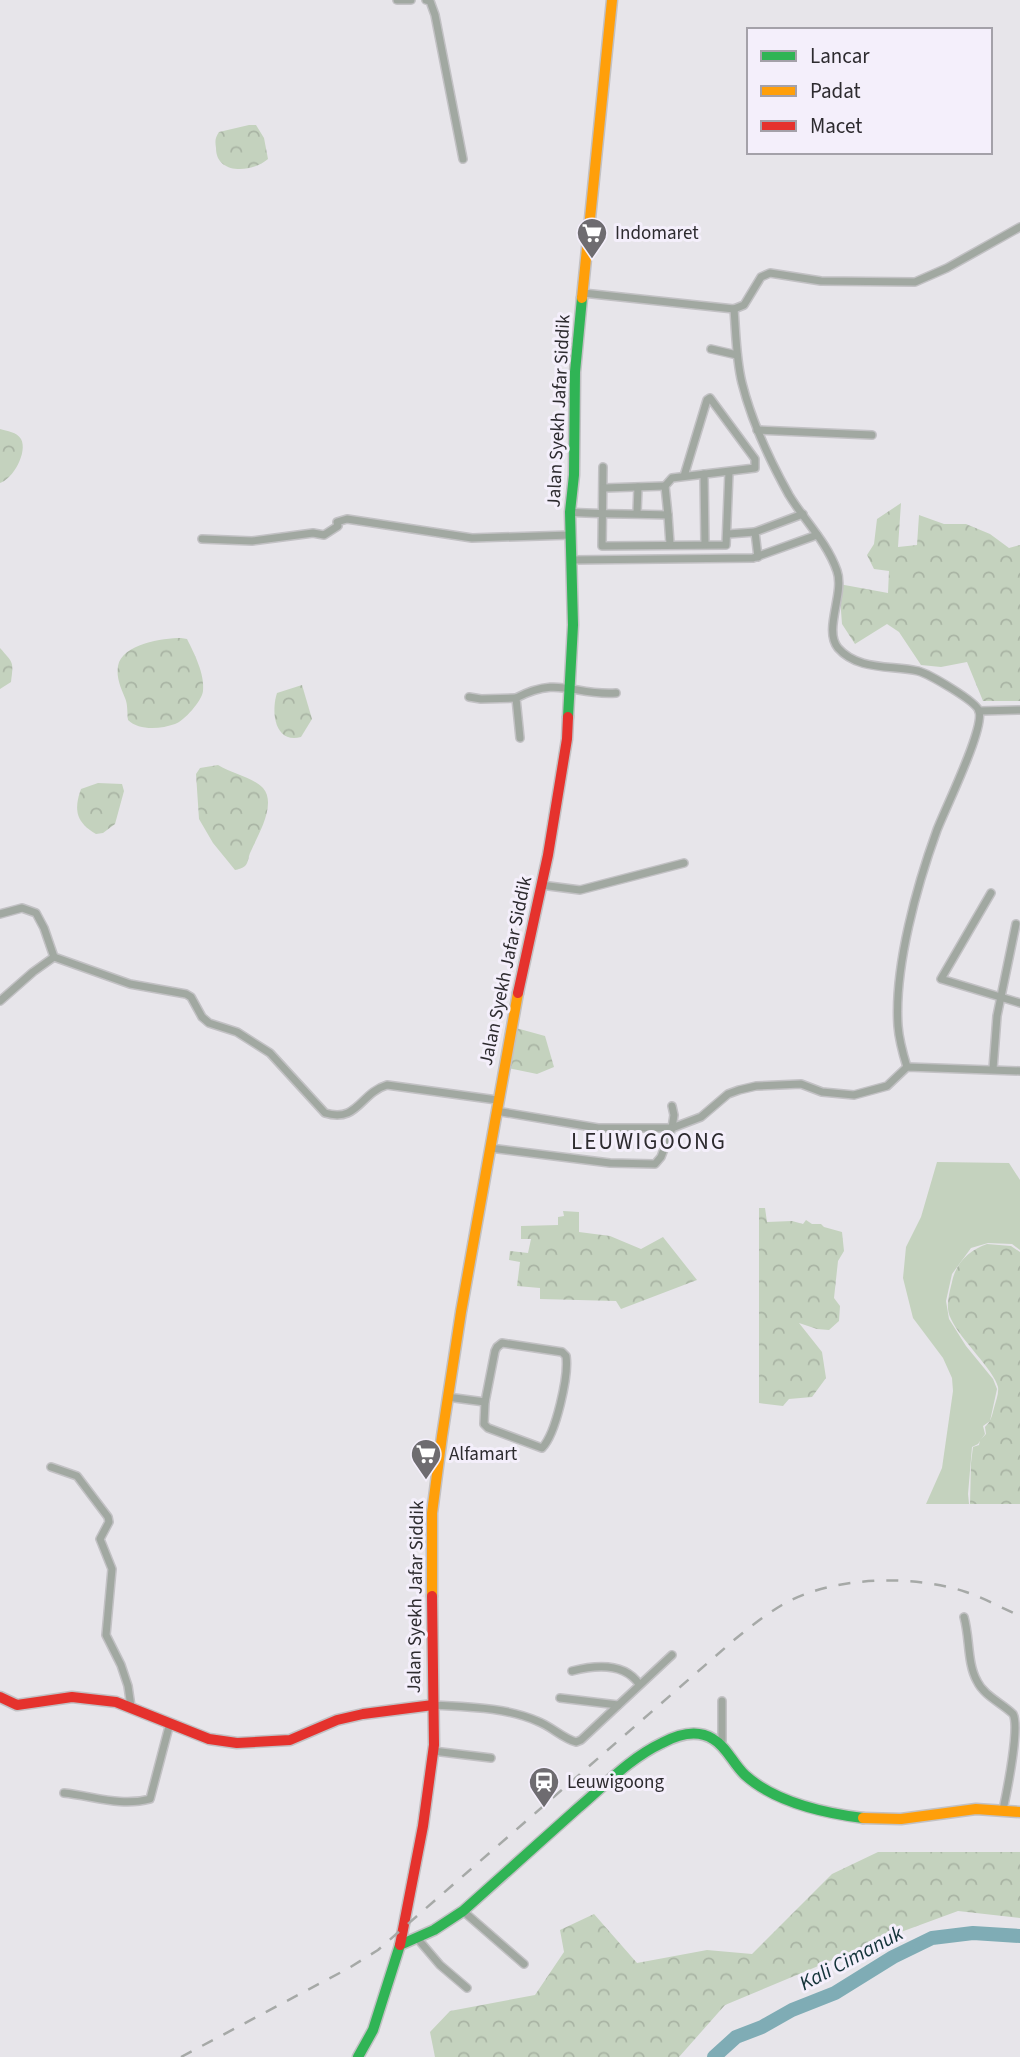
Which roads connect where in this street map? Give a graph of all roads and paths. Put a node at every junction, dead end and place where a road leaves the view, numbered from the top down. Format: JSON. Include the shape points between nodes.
{"nodes":[{"id":1,"x":397,"y":0,"type":"edge"},
{"id":2,"x":411,"y":0,"type":"edge"},
{"id":3,"x":426,"y":0,"type":"edge"},
{"id":4,"x":612,"y":0,"type":"edge"},
{"id":5,"x":463,"y":159,"type":"dead end"},
{"id":6,"x":1020,"y":227,"type":"edge"},
{"id":7,"x":583,"y":293,"type":"junction"},
{"id":8,"x":734,"y":309,"type":"junction"},
{"id":9,"x":712,"y":349,"type":"dead end"},
{"id":10,"x":737,"y":355,"type":"junction"},
{"id":11,"x":757,"y":430,"type":"junction"},
{"id":12,"x":872,"y":435,"type":"dead end"},
{"id":13,"x":603,"y":467,"type":"dead end"},
{"id":14,"x":729,"y":472,"type":"junction"},
{"id":15,"x":704,"y":474,"type":"junction"},
{"id":16,"x":684,"y":476,"type":"junction"},
{"id":17,"x":665,"y":486,"type":"junction"},
{"id":18,"x":638,"y":487,"type":"junction"},
{"id":19,"x":604,"y":488,"type":"junction"},
{"id":20,"x":570,"y":512,"type":"junction"},
{"id":21,"x":637,"y":513,"type":"junction"},
{"id":22,"x":803,"y":514,"type":"junction"},
{"id":23,"x":602,"y":515,"type":"junction"},
{"id":24,"x":668,"y":515,"type":"junction"},
{"id":25,"x":755,"y":532,"type":"junction"},
{"id":26,"x":728,"y":534,"type":"junction"},
{"id":27,"x":571,"y":535,"type":"junction"},
{"id":28,"x":817,"y":535,"type":"junction"},
{"id":29,"x":202,"y":539,"type":"dead end"},
{"id":30,"x":670,"y":544,"type":"junction"},
{"id":31,"x":705,"y":544,"type":"junction"},
{"id":32,"x":758,"y":557,"type":"junction"},
{"id":33,"x":571,"y":560,"type":"junction"},
{"id":34,"x":571,"y":687,"type":"junction"},
{"id":35,"x":616,"y":693,"type":"dead end"},
{"id":36,"x":469,"y":697,"type":"dead end"},
{"id":37,"x":516,"y":698,"type":"junction"},
{"id":38,"x":1020,"y":710,"type":"edge"},
{"id":39,"x":979,"y":711,"type":"junction"},
{"id":40,"x":520,"y":738,"type":"dead end"},
{"id":41,"x":684,"y":863,"type":"dead end"},
{"id":42,"x":541,"y":885,"type":"junction"},
{"id":43,"x":991,"y":893,"type":"dead end"},
{"id":44,"x":0,"y":914,"type":"edge"},
{"id":45,"x":1016,"y":924,"type":"dead end"},
{"id":46,"x":54,"y":957,"type":"junction"},
{"id":47,"x":1000,"y":997,"type":"junction"},
{"id":48,"x":0,"y":1001,"type":"edge"},
{"id":49,"x":1020,"y":1003,"type":"edge"},
{"id":50,"x":907,"y":1067,"type":"junction"},
{"id":51,"x":993,"y":1069,"type":"junction"},
{"id":52,"x":1020,"y":1071,"type":"edge"},
{"id":53,"x":497,"y":1106,"type":"junction"},
{"id":54,"x":672,"y":1106,"type":"dead end"},
{"id":55,"x":672,"y":1128,"type":"junction"},
{"id":56,"x":489,"y":1147,"type":"junction"},
{"id":57,"x":447,"y":1397,"type":"junction"},
{"id":58,"x":485,"y":1402,"type":"junction"},
{"id":59,"x":51,"y":1466,"type":"dead end"},
{"id":60,"x":964,"y":1617,"type":"dead end"},
{"id":61,"x":672,"y":1655,"type":"dead end"},
{"id":62,"x":572,"y":1671,"type":"dead end"},
{"id":63,"x":639,"y":1684,"type":"junction"},
{"id":64,"x":0,"y":1698,"type":"edge"},
{"id":65,"x":560,"y":1698,"type":"dead end"},
{"id":66,"x":722,"y":1701,"type":"dead end"},
{"id":67,"x":618,"y":1705,"type":"junction"},
{"id":68,"x":433,"y":1706,"type":"junction"},
{"id":69,"x":131,"y":1707,"type":"junction"},
{"id":70,"x":170,"y":1723,"type":"junction"},
{"id":71,"x":722,"y":1745,"type":"junction"},
{"id":72,"x":433,"y":1751,"type":"junction"},
{"id":73,"x":491,"y":1758,"type":"dead end"},
{"id":74,"x":64,"y":1793,"type":"dead end"},
{"id":75,"x":1003,"y":1810,"type":"junction"},
{"id":76,"x":1020,"y":1812,"type":"edge"},
{"id":77,"x":463,"y":1911,"type":"junction"},
{"id":78,"x":417,"y":1938,"type":"junction"},
{"id":79,"x":400,"y":1945,"type":"junction"},
{"id":80,"x":524,"y":1964,"type":"dead end"},
{"id":81,"x":467,"y":1988,"type":"dead end"},
{"id":82,"x":359,"y":2057,"type":"edge"}],
"edges":[{"from":1,"to":2,"type":"street"},
{"from":3,"to":5,"type":"street","via":[[435,15]]},
{"from":4,"to":7,"type":"main road","name":"Jalan Syekh Jafar Siddik"},
{"from":6,"to":8,"type":"street","via":[[915,282],[821,281],[770,273],[761,277],[744,305]]},
{"from":7,"to":8,"type":"street"},
{"from":7,"to":20,"type":"main road","name":"Jalan Syekh Jafar Siddik"},
{"from":8,"to":10,"type":"street"},
{"from":9,"to":10,"type":"street"},
{"from":10,"to":11,"type":"street"},
{"from":11,"to":12,"type":"street"},
{"from":11,"to":22,"type":"street"},
{"from":13,"to":19,"type":"street"},
{"from":14,"to":15,"type":"street"},
{"from":14,"to":16,"type":"street","via":[[750,470],[756,463],[710,398]]},
{"from":14,"to":26,"type":"street"},
{"from":15,"to":16,"type":"street"},
{"from":15,"to":31,"type":"street"},
{"from":16,"to":17,"type":"street"},
{"from":17,"to":18,"type":"street"},
{"from":17,"to":24,"type":"street"},
{"from":18,"to":19,"type":"street"},
{"from":18,"to":21,"type":"street"},
{"from":19,"to":23,"type":"street"},
{"from":20,"to":23,"type":"street"},
{"from":20,"to":27,"type":"main road","name":"Jalan Syekh Jafar Siddik"},
{"from":21,"to":23,"type":"street"},
{"from":21,"to":24,"type":"street"},
{"from":22,"to":25,"type":"street"},
{"from":22,"to":28,"type":"street"},
{"from":23,"to":30,"type":"street","via":[[602,546]]},
{"from":24,"to":30,"type":"street"},
{"from":25,"to":26,"type":"street"},
{"from":25,"to":32,"type":"street"},
{"from":26,"to":31,"type":"street","via":[[725,545]]},
{"from":27,"to":29,"type":"street","via":[[468,538],[347,519],[324,535],[252,541]]},
{"from":27,"to":33,"type":"main road","name":"Jalan Syekh Jafar Siddik"},
{"from":28,"to":32,"type":"street"},
{"from":28,"to":39,"type":"street","via":[[838,575],[833,639],[840,650],[873,666],[919,671],[973,702]]},
{"from":30,"to":31,"type":"street"},
{"from":32,"to":33,"type":"street"},
{"from":33,"to":34,"type":"main road","name":"Jalan Syekh Jafar Siddik"},
{"from":34,"to":35,"type":"street"},
{"from":34,"to":37,"type":"street","via":[[543,687]]},
{"from":34,"to":42,"type":"main road","name":"Jalan Syekh Jafar Siddik","via":[[563,770]]},
{"from":36,"to":37,"type":"street"},
{"from":37,"to":40,"type":"street"},
{"from":38,"to":39,"type":"street"},
{"from":39,"to":50,"type":"street","via":[[974,739],[937,830],[911,915],[897,1025]]},
{"from":41,"to":42,"type":"street","via":[[580,890]]},
{"from":42,"to":53,"type":"main road","name":"Jalan Syekh Jafar Siddik"},
{"from":43,"to":47,"type":"street","via":[[941,979]]},
{"from":44,"to":46,"type":"street","via":[[22,908],[36,913]]},
{"from":45,"to":47,"type":"street"},
{"from":46,"to":48,"type":"street"},
{"from":46,"to":53,"type":"street","via":[[138,986],[186,994],[209,1024],[237,1032],[270,1053],[324,1113],[347,1115],[387,1086]]},
{"from":47,"to":49,"type":"street"},
{"from":47,"to":51,"type":"street"},
{"from":50,"to":51,"type":"street"},
{"from":50,"to":55,"type":"street","via":[[887,1086],[854,1095],[822,1092],[801,1084],[739,1090],[701,1117]]},
{"from":51,"to":52,"type":"street"},
{"from":53,"to":55,"type":"street","via":[[598,1128]]},
{"from":53,"to":56,"type":"main road","name":"Jalan Syekh Jafar Siddik"},
{"from":54,"to":55,"type":"street"},
{"from":55,"to":56,"type":"street","via":[[662,1157],[652,1164]]},
{"from":56,"to":57,"type":"main road","name":"Jalan Syekh Jafar Siddik"},
{"from":57,"to":58,"type":"street"},
{"from":57,"to":68,"type":"main road","name":"Jalan Syekh Jafar Siddik","via":[[432,1513]]},
{"from":58,"to":58,"type":"street","via":[[483,1421],[488,1428],[544,1447],[558,1414],[565,1354],[499,1344]]},
{"from":59,"to":69,"type":"street","via":[[77,1476],[108,1517],[100,1536],[112,1569],[105,1629],[121,1665]]},
{"from":60,"to":75,"type":"street","via":[[978,1685],[1018,1723]]},
{"from":61,"to":63,"type":"street"},
{"from":62,"to":63,"type":"street","via":[[620,1669]]},
{"from":63,"to":67,"type":"street"},
{"from":64,"to":69,"type":"main road","via":[[17,1705],[72,1697]]},
{"from":65,"to":67,"type":"street"},
{"from":66,"to":71,"type":"street"},
{"from":67,"to":68,"type":"street","via":[[576,1742],[534,1719],[474,1707]]},
{"from":68,"to":70,"type":"main road","via":[[363,1714],[274,1742],[209,1739]]},
{"from":68,"to":72,"type":"main road","name":"Jalan Syekh Jafar Siddik"},
{"from":69,"to":70,"type":"main road"},
{"from":70,"to":74,"type":"street","via":[[148,1800],[107,1801]]},
{"from":71,"to":75,"type":"main road","via":[[736,1766],[761,1786],[827,1811],[895,1819],[959,1810]]},
{"from":71,"to":77,"type":"main road","via":[[692,1732],[643,1753]]},
{"from":72,"to":73,"type":"street"},
{"from":72,"to":79,"type":"main road","name":"Jalan Syekh Jafar Siddik"},
{"from":75,"to":76,"type":"main road"},
{"from":77,"to":78,"type":"main road"},
{"from":77,"to":80,"type":"street"},
{"from":78,"to":79,"type":"main road"},
{"from":78,"to":81,"type":"street"},
{"from":79,"to":82,"type":"main road","name":"Jalan Syekh Jafar Siddik","via":[[373,2030]]}]}
